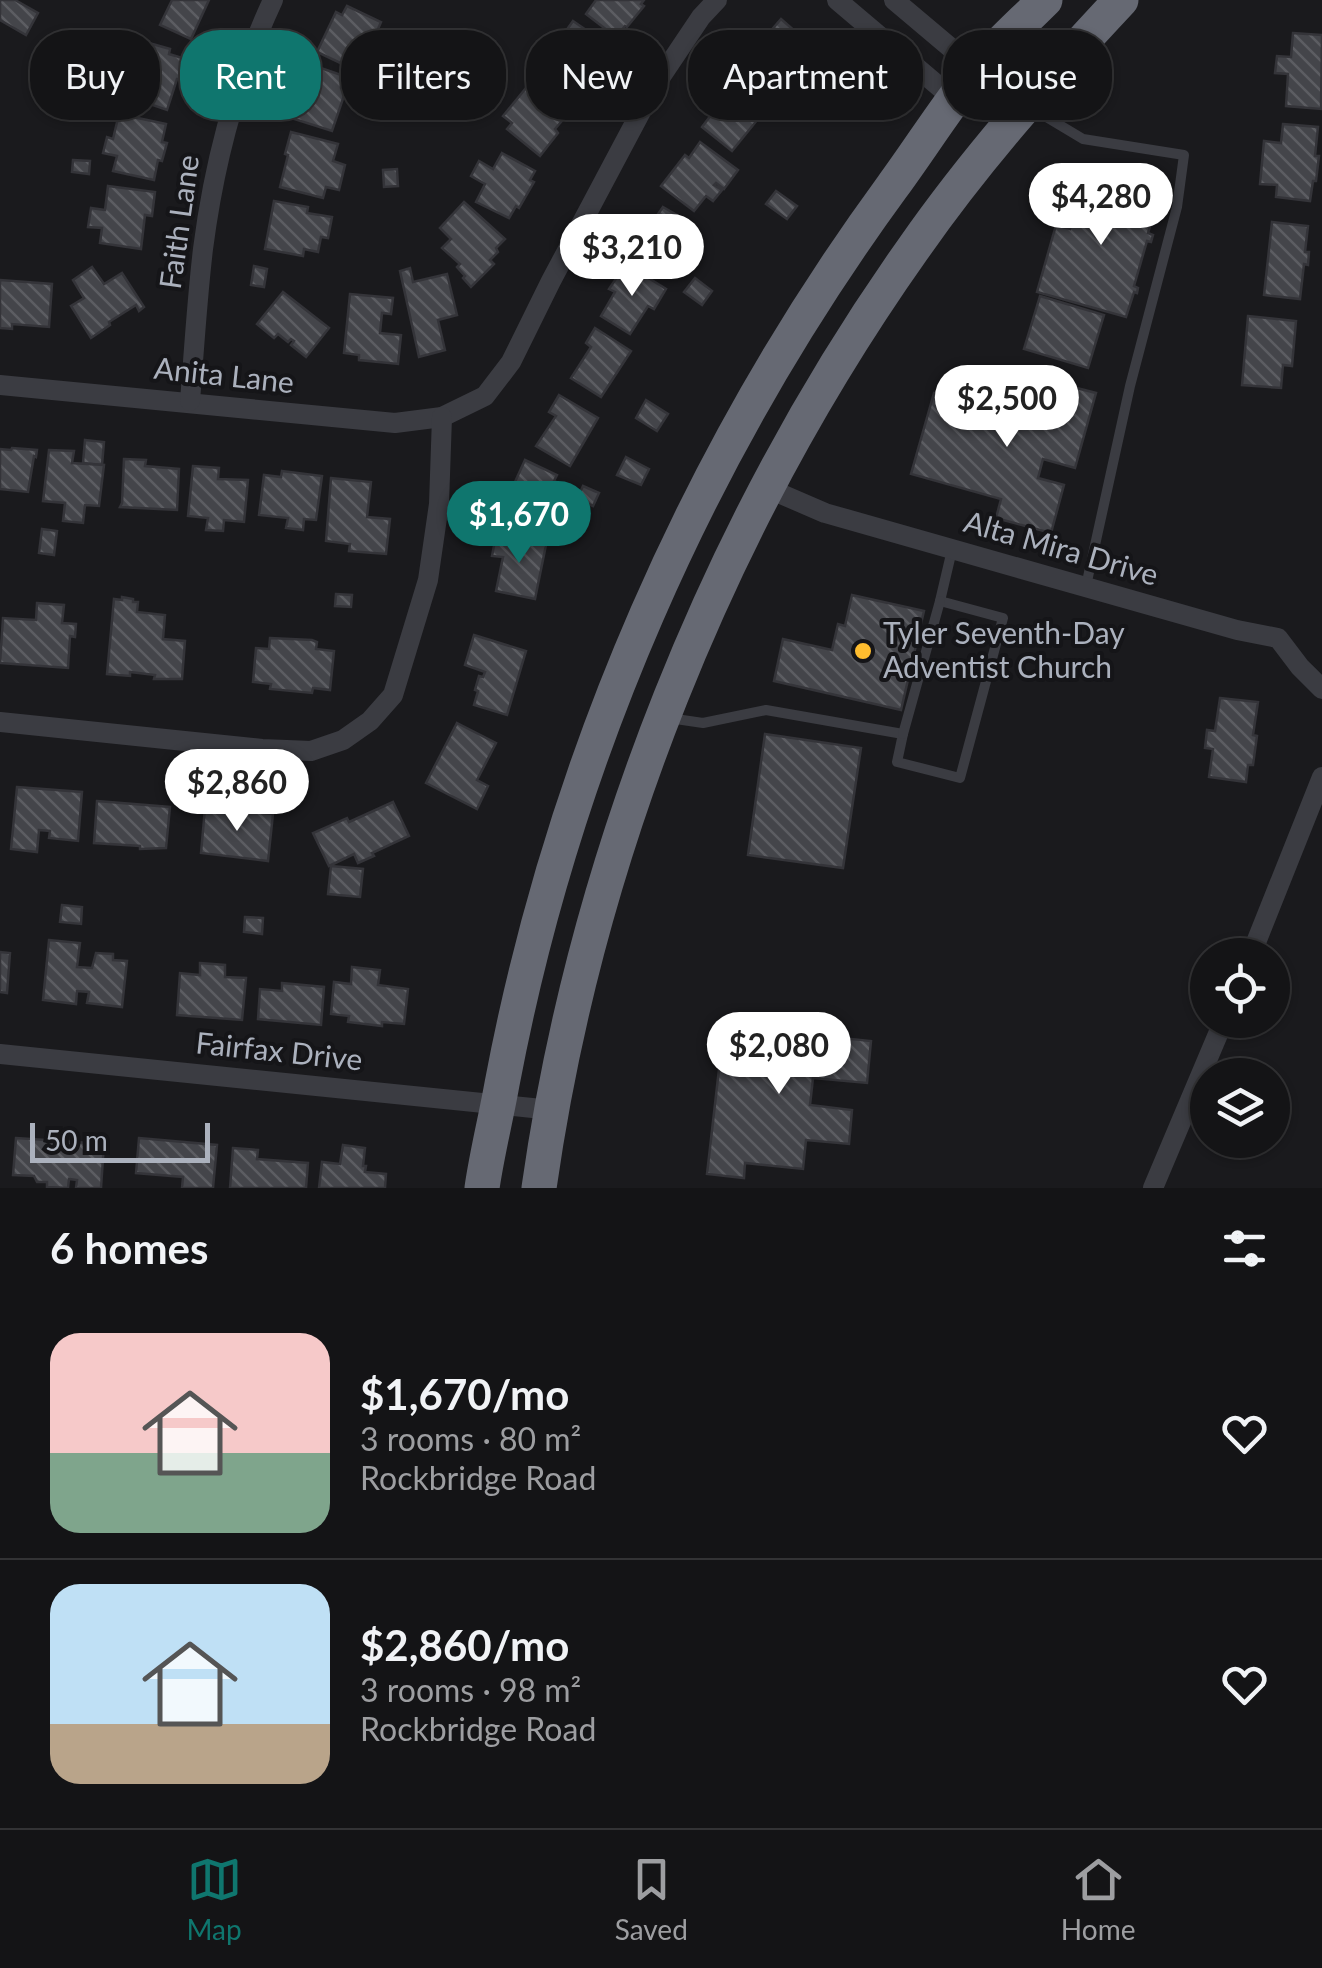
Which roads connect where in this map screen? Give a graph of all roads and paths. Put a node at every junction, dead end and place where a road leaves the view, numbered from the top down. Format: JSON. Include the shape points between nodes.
{"nodes":[{"id":1,"x":273,"y":0,"type":"edge"},
{"id":2,"x":717,"y":0,"type":"edge"},
{"id":3,"x":837,"y":0,"type":"edge"},
{"id":4,"x":894,"y":0,"type":"edge"},
{"id":5,"x":1045,"y":0,"type":"edge"},
{"id":6,"x":1121,"y":0,"type":"edge"},
{"id":7,"x":1015,"y":30,"type":"edge"},
{"id":8,"x":1094,"y":30,"type":"edge"},
{"id":9,"x":943,"y":42,"type":"edge"},
{"id":10,"x":943,"y":90,"type":"edge"},
{"id":11,"x":943,"y":117,"type":"edge"},
{"id":12,"x":1013,"y":120,"type":"edge"},
{"id":13,"x":1051,"y":120,"type":"edge"},
{"id":14,"x":0,"y":385,"type":"edge"},
{"id":15,"x":190,"y":402,"type":"junction"},
{"id":16,"x":442,"y":418,"type":"junction"},
{"id":17,"x":767,"y":488,"type":"junction"},
{"id":18,"x":952,"y":550,"type":"junction"},
{"id":19,"x":1086,"y":588,"type":"junction"},
{"id":20,"x":940,"y":601,"type":"junction"},
{"id":21,"x":1322,"y":689,"type":"edge"},
{"id":22,"x":664,"y":717,"type":"junction"},
{"id":23,"x":0,"y":722,"type":"edge"},
{"id":24,"x":904,"y":734,"type":"junction"},
{"id":25,"x":1322,"y":776,"type":"edge"},
{"id":26,"x":1258,"y":938,"type":"edge"},
{"id":27,"x":1216,"y":1038,"type":"edge"},
{"id":28,"x":0,"y":1054,"type":"edge"},
{"id":29,"x":498,"y":1104,"type":"junction"},
{"id":30,"x":552,"y":1110,"type":"junction"},
{"id":31,"x":482,"y":1188,"type":"edge"},
{"id":32,"x":539,"y":1188,"type":"edge"},
{"id":33,"x":1153,"y":1188,"type":"edge"}],
"edges":[{"from":1,"to":15,"type":"street","name":"Faith Lane","via":[[220,150],[203,248]]},
{"from":2,"to":16,"type":"street","via":[[654,87],[511,362],[485,396]]},
{"from":3,"to":10,"type":"street"},
{"from":4,"to":9,"type":"street"},
{"from":5,"to":7,"type":"highway"},
{"from":6,"to":8,"type":"highway"},
{"from":11,"to":29,"type":"highway","via":[[786,344],[714,470],[648,613],[549,888]]},
{"from":12,"to":17,"type":"highway","via":[[893,277]]},
{"from":13,"to":19,"type":"lane","via":[[1083,139],[1184,155]]},
{"from":14,"to":15,"type":"street","name":"Anita Lane"},
{"from":15,"to":16,"type":"street","name":"Anita Lane","via":[[394,423]]},
{"from":16,"to":23,"type":"street","via":[[428,580],[392,695],[343,740],[311,751],[262,749]]},
{"from":17,"to":18,"type":"street","name":"Alta Mira Drive","via":[[825,513]]},
{"from":17,"to":22,"type":"highway"},
{"from":18,"to":19,"type":"street","name":"Alta Mira Drive"},
{"from":18,"to":20,"type":"lane"},
{"from":19,"to":21,"type":"street","name":"Alta Mira Drive","via":[[1278,638]]},
{"from":20,"to":24,"type":"lane"},
{"from":20,"to":24,"type":"lane","via":[[1003,618],[960,778],[897,762]]},
{"from":22,"to":24,"type":"lane","via":[[703,724],[766,710]]},
{"from":22,"to":30,"type":"highway","via":[[602,901]]},
{"from":25,"to":26,"type":"street"},
{"from":27,"to":33,"type":"street"},
{"from":28,"to":29,"type":"street","name":"Fairfax Drive"},
{"from":29,"to":30,"type":"street","name":"Fairfax Drive"},
{"from":29,"to":31,"type":"highway"},
{"from":30,"to":32,"type":"highway"}]}
